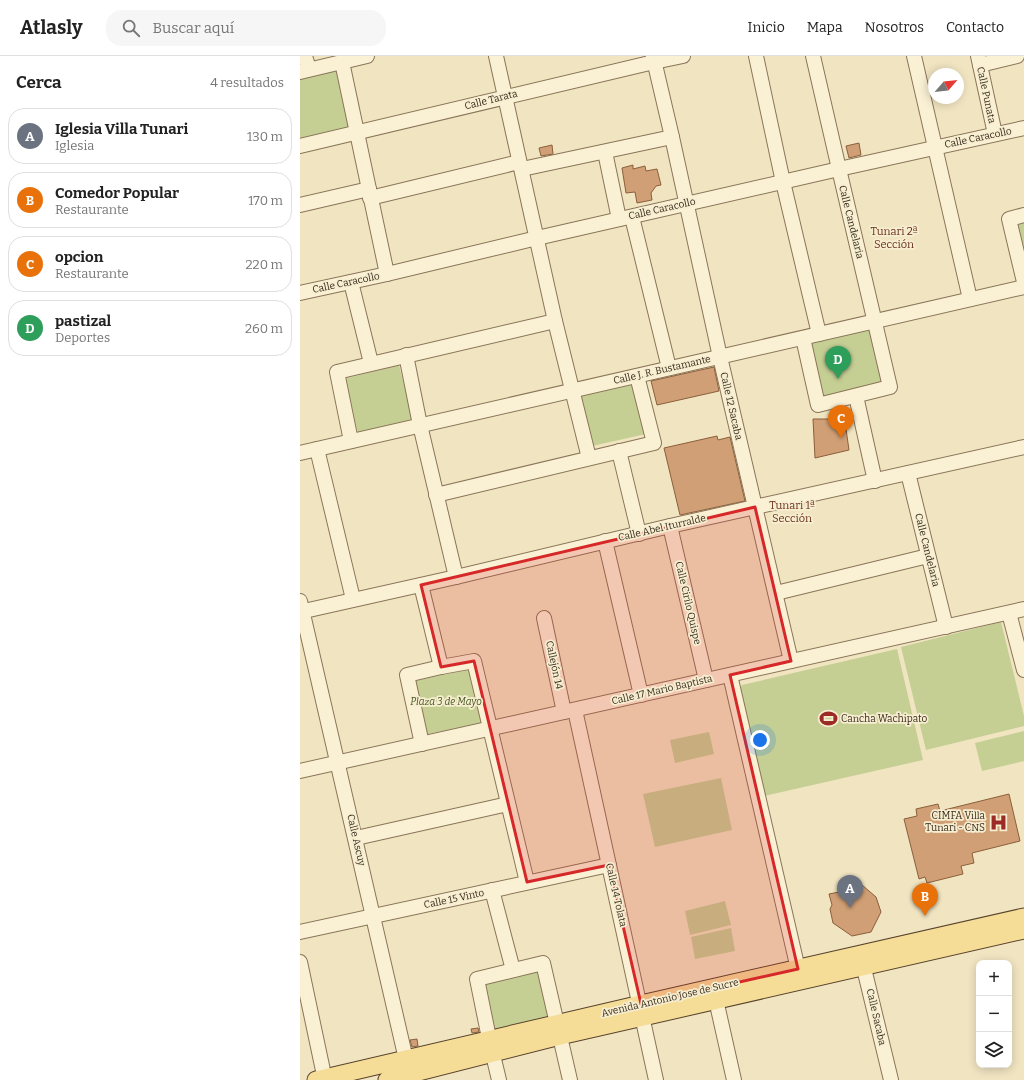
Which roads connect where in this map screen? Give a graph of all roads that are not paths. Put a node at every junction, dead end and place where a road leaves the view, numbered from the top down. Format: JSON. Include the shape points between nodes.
{"nodes":[{"id":1,"x":367,"y":56,"type":"edge"},
{"id":2,"x":496,"y":56,"type":"edge"},
{"id":3,"x":683,"y":56,"type":"edge"},
{"id":4,"x":756,"y":56,"type":"edge"},
{"id":5,"x":813,"y":56,"type":"edge"},
{"id":6,"x":914,"y":56,"type":"edge"},
{"id":7,"x":1017,"y":56,"type":"edge"},
{"id":8,"x":653,"y":59,"type":"edge"},
{"id":9,"x":979,"y":61,"type":"edge"},
{"id":10,"x":342,"y":62,"type":"junction"},
{"id":11,"x":305,"y":66,"type":"edge"},
{"id":12,"x":506,"y":96,"type":"junction"},
{"id":13,"x":1024,"y":128,"type":"edge"},
{"id":14,"x":357,"y":132,"type":"junction"},
{"id":15,"x":995,"y":134,"type":"junction"},
{"id":16,"x":672,"y":137,"type":"junction"},
{"id":17,"x":300,"y":146,"type":"edge"},
{"id":18,"x":935,"y":147,"type":"junction"},
{"id":19,"x":605,"y":152,"type":"junction"},
{"id":20,"x":521,"y":166,"type":"junction"},
{"id":21,"x":838,"y":169,"type":"junction"},
{"id":22,"x":783,"y":182,"type":"junction"},
{"id":23,"x":370,"y":194,"type":"junction"},
{"id":24,"x":687,"y":203,"type":"junction"},
{"id":25,"x":300,"y":205,"type":"edge"},
{"id":26,"x":1024,"y":215,"type":"edge"},
{"id":27,"x":626,"y":218,"type":"junction"},
{"id":28,"x":537,"y":238,"type":"junction"},
{"id":29,"x":387,"y":274,"type":"junction"},
{"id":30,"x":351,"y":282,"type":"junction"},
{"id":31,"x":1024,"y":282,"type":"edge"},
{"id":32,"x":1024,"y":287,"type":"edge"},
{"id":33,"x":300,"y":293,"type":"edge"},
{"id":34,"x":970,"y":299,"type":"junction"},
{"id":35,"x":555,"y":321,"type":"junction"},
{"id":36,"x":876,"y":321,"type":"junction"},
{"id":37,"x":819,"y":334,"type":"junction"},
{"id":38,"x":803,"y":338,"type":"junction"},
{"id":39,"x":406,"y":356,"type":"junction"},
{"id":40,"x":720,"y":356,"type":"junction"},
{"id":41,"x":371,"y":363,"type":"junction"},
{"id":42,"x":669,"y":368,"type":"junction"},
{"id":43,"x":637,"y":376,"type":"junction"},
{"id":44,"x":573,"y":390,"type":"junction"},
{"id":45,"x":856,"y":396,"type":"junction"},
{"id":46,"x":420,"y":425,"type":"junction"},
{"id":47,"x":351,"y":441,"type":"junction"},
{"id":48,"x":1024,"y":447,"type":"edge"},
{"id":49,"x":317,"y":449,"type":"junction"},
{"id":50,"x":620,"y":451,"type":"junction"},
{"id":51,"x":300,"y":453,"type":"edge"},
{"id":52,"x":589,"y":458,"type":"junction"},
{"id":53,"x":908,"y":473,"type":"junction"},
{"id":54,"x":875,"y":481,"type":"junction"},
{"id":55,"x":436,"y":495,"type":"junction"},
{"id":56,"x":755,"y":507,"type":"junction"},
{"id":57,"x":670,"y":526,"type":"junction"},
{"id":58,"x":639,"y":534,"type":"junction"},
{"id":59,"x":605,"y":542,"type":"junction"},
{"id":60,"x":928,"y":556,"type":"junction"},
{"id":61,"x":456,"y":577,"type":"junction"},
{"id":62,"x":421,"y":585,"type":"junction"},
{"id":63,"x":776,"y":593,"type":"junction"},
{"id":64,"x":353,"y":600,"type":"junction"},
{"id":65,"x":301,"y":608,"type":"edge"},
{"id":66,"x":1024,"y":609,"type":"edge"},
{"id":67,"x":1009,"y":613,"type":"junction"},
{"id":68,"x":544,"y":618,"type":"dead end"},
{"id":69,"x":946,"y":627,"type":"junction"},
{"id":70,"x":791,"y":661,"type":"junction"},
{"id":71,"x":441,"y":667,"type":"junction"},
{"id":72,"x":1024,"y":670,"type":"edge"},
{"id":73,"x":730,"y":675,"type":"junction"},
{"id":74,"x":706,"y":680,"type":"junction"},
{"id":75,"x":641,"y":695,"type":"junction"},
{"id":76,"x":570,"y":711,"type":"junction"},
{"id":77,"x":490,"y":729,"type":"junction"},
{"id":78,"x":422,"y":744,"type":"junction"},
{"id":79,"x":337,"y":763,"type":"junction"},
{"id":80,"x":300,"y":771,"type":"edge"},
{"id":81,"x":508,"y":804,"type":"junction"},
{"id":82,"x":356,"y":838,"type":"junction"},
{"id":83,"x":609,"y":865,"type":"junction"},
{"id":84,"x":527,"y":882,"type":"junction"},
{"id":85,"x":492,"y":890,"type":"junction"},
{"id":86,"x":374,"y":916,"type":"junction"},
{"id":87,"x":1024,"y":917,"type":"edge"},
{"id":88,"x":1024,"y":930,"type":"edge"},
{"id":89,"x":300,"y":932,"type":"edge"},
{"id":90,"x":863,"y":960,"type":"junction"},
{"id":91,"x":300,"y":962,"type":"edge"},
{"id":92,"x":798,"y":968,"type":"junction"},
{"id":93,"x":513,"y":970,"type":"junction"},
{"id":94,"x":714,"y":994,"type":"junction"},
{"id":95,"x":641,"y":1011,"type":"junction"},
{"id":96,"x":558,"y":1030,"type":"junction"},
{"id":97,"x":491,"y":1046,"type":"junction"},
{"id":98,"x":405,"y":1058,"type":"junction"},
{"id":99,"x":411,"y":1077,"type":"edge"},
{"id":100,"x":322,"y":1079,"type":"edge"},
{"id":101,"x":387,"y":1080,"type":"edge"},
{"id":102,"x":499,"y":1080,"type":"edge"},
{"id":103,"x":570,"y":1080,"type":"edge"},
{"id":104,"x":656,"y":1080,"type":"edge"},
{"id":105,"x":734,"y":1080,"type":"edge"},
{"id":106,"x":890,"y":1080,"type":"edge"}],
"edges":[{"from":1,"to":10,"type":"street"},
{"from":2,"to":12,"type":"street"},
{"from":3,"to":8,"type":"street","name":"Calle Tarata"},
{"from":4,"to":22,"type":"street"},
{"from":5,"to":21,"type":"street","name":"Calle Candelaria"},
{"from":6,"to":18,"type":"street"},
{"from":7,"to":9,"type":"street"},
{"from":8,"to":12,"type":"street","name":"Calle Tarata"},
{"from":8,"to":16,"type":"street","name":"Calle 12 Sacaba"},
{"from":9,"to":15,"type":"street","name":"Calle Punata"},
{"from":10,"to":11,"type":"street"},
{"from":10,"to":14,"type":"street"},
{"from":12,"to":14,"type":"street","name":"Calle Tarata"},
{"from":12,"to":20,"type":"street"},
{"from":13,"to":15,"type":"street","name":"Calle Caracollo"},
{"from":14,"to":17,"type":"street","name":"Calle Tarata"},
{"from":14,"to":23,"type":"street"},
{"from":15,"to":18,"type":"street","name":"Calle Caracollo"},
{"from":16,"to":19,"type":"street"},
{"from":16,"to":24,"type":"street","name":"Calle 12 Sacaba"},
{"from":18,"to":21,"type":"street","name":"Calle Caracollo"},
{"from":18,"to":34,"type":"street"},
{"from":19,"to":20,"type":"street"},
{"from":19,"to":27,"type":"street"},
{"from":20,"to":23,"type":"street"},
{"from":20,"to":28,"type":"street"},
{"from":21,"to":22,"type":"street","name":"Calle Caracollo"},
{"from":21,"to":36,"type":"street","name":"Calle Candelaria"},
{"from":22,"to":24,"type":"street","name":"Calle Caracollo"},
{"from":22,"to":37,"type":"street"},
{"from":23,"to":25,"type":"street"},
{"from":23,"to":29,"type":"street"},
{"from":24,"to":27,"type":"street","name":"Calle Caracollo"},
{"from":24,"to":40,"type":"street","name":"Calle 12 Sacaba"},
{"from":26,"to":31,"type":"street","via":[[1009,219]]},
{"from":27,"to":28,"type":"street","name":"Calle Caracollo"},
{"from":27,"to":42,"type":"street"},
{"from":28,"to":29,"type":"street","name":"Calle Caracollo"},
{"from":28,"to":35,"type":"street"},
{"from":29,"to":30,"type":"street","name":"Calle Caracollo"},
{"from":30,"to":33,"type":"street","name":"Calle Caracollo"},
{"from":30,"to":41,"type":"street"},
{"from":32,"to":34,"type":"street","name":"Calle J. R. Bustamante"},
{"from":34,"to":36,"type":"street","name":"Calle J. R. Bustamante"},
{"from":35,"to":39,"type":"street"},
{"from":35,"to":44,"type":"street"},
{"from":36,"to":37,"type":"street","name":"Calle J. R. Bustamante"},
{"from":36,"to":45,"type":"street","name":"Calle Candelaria","via":[[890,387]]},
{"from":37,"to":38,"type":"street","name":"Calle J. R. Bustamante"},
{"from":38,"to":40,"type":"street","name":"Calle J. R. Bustamante"},
{"from":38,"to":45,"type":"street","via":[[818,404]]},
{"from":39,"to":41,"type":"street"},
{"from":39,"to":46,"type":"street"},
{"from":40,"to":42,"type":"street","name":"Calle J. R. Bustamante"},
{"from":40,"to":56,"type":"street","name":"Calle 12 Sacaba"},
{"from":41,"to":47,"type":"street","via":[[336,372]]},
{"from":42,"to":43,"type":"street","name":"Calle J. R. Bustamante"},
{"from":43,"to":44,"type":"street","name":"Calle J. R. Bustamante"},
{"from":43,"to":50,"type":"street","via":[[654,444]]},
{"from":44,"to":46,"type":"street","name":"Calle J. R. Bustamante"},
{"from":44,"to":52,"type":"street"},
{"from":45,"to":54,"type":"street"},
{"from":46,"to":47,"type":"street","name":"Calle J. R. Bustamante"},
{"from":46,"to":55,"type":"street"},
{"from":47,"to":49,"type":"street","name":"Calle J. R. Bustamante"},
{"from":48,"to":53,"type":"street","name":"Calle Abel Iturralde"},
{"from":49,"to":51,"type":"street","name":"Calle J. R. Bustamante"},
{"from":49,"to":64,"type":"street"},
{"from":50,"to":52,"type":"street"},
{"from":50,"to":58,"type":"street"},
{"from":52,"to":55,"type":"street"},
{"from":53,"to":54,"type":"street","name":"Calle Abel Iturralde"},
{"from":53,"to":60,"type":"street","name":"Calle Candelaria"},
{"from":54,"to":56,"type":"street","name":"Calle Abel Iturralde"},
{"from":55,"to":61,"type":"street"},
{"from":56,"to":57,"type":"street","name":"Calle Abel Iturralde"},
{"from":56,"to":63,"type":"street","name":"Calle 12 Sacaba"},
{"from":57,"to":58,"type":"street","name":"Calle Abel Iturralde"},
{"from":57,"to":74,"type":"street","name":"Calle Cirilo Quispe"},
{"from":58,"to":59,"type":"street","name":"Calle Abel Iturralde"},
{"from":59,"to":61,"type":"street","name":"Calle Abel Iturralde"},
{"from":59,"to":75,"type":"street"},
{"from":60,"to":63,"type":"street"},
{"from":60,"to":69,"type":"street","name":"Calle Candelaria"},
{"from":61,"to":62,"type":"street","name":"Calle Abel Iturralde"},
{"from":62,"to":64,"type":"street","name":"Calle Abel Iturralde"},
{"from":62,"to":71,"type":"street"},
{"from":63,"to":70,"type":"street","name":"Calle 12 Sacaba"},
{"from":64,"to":65,"type":"street","name":"Calle Abel Iturralde"},
{"from":65,"to":79,"type":"street","name":"Calle Ascuy"},
{"from":66,"to":67,"type":"street","name":"Calle 17 Mario Baptista"},
{"from":67,"to":69,"type":"street","name":"Calle 17 Mario Baptista"},
{"from":67,"to":72,"type":"street"},
{"from":68,"to":76,"type":"street","name":"Callejón 14"},
{"from":69,"to":70,"type":"street","name":"Calle 17 Mario Baptista"},
{"from":70,"to":73,"type":"street","name":"Calle 17 Mario Baptista"},
{"from":71,"to":77,"type":"street","via":[[474,661]]},
{"from":71,"to":78,"type":"street","via":[[407,675]]},
{"from":73,"to":74,"type":"street","name":"Calle 17 Mario Baptista"},
{"from":73,"to":92,"type":"street"},
{"from":74,"to":75,"type":"street","name":"Calle 17 Mario Baptista"},
{"from":75,"to":76,"type":"street","name":"Calle 17 Mario Baptista"},
{"from":76,"to":77,"type":"street","name":"Calle 17 Mario Baptista"},
{"from":76,"to":83,"type":"street","name":"Calle 14 Tolata"},
{"from":77,"to":78,"type":"street","name":"Calle 17 Mario Baptista"},
{"from":77,"to":81,"type":"street"},
{"from":78,"to":79,"type":"street","name":"Calle 17 Mario Baptista"},
{"from":79,"to":80,"type":"street","name":"Calle 17 Mario Baptista"},
{"from":79,"to":82,"type":"street","name":"Calle Ascuy"},
{"from":81,"to":82,"type":"street"},
{"from":81,"to":84,"type":"street"},
{"from":82,"to":86,"type":"street","name":"Calle Ascuy"},
{"from":83,"to":84,"type":"street","name":"Calle 15 Vinto"},
{"from":83,"to":95,"type":"street","name":"Calle 14 Tolata"},
{"from":84,"to":85,"type":"street","name":"Calle 15 Vinto"},
{"from":85,"to":86,"type":"street","name":"Calle 15 Vinto"},
{"from":85,"to":93,"type":"street"},
{"from":86,"to":89,"type":"street","name":"Calle 15 Vinto"},
{"from":86,"to":98,"type":"street","name":"Calle Ascuy"},
{"from":87,"to":90,"type":"main road","name":"Avenida Antonio Jose de Sucre"},
{"from":88,"to":90,"type":"main road","name":"Avenida Antonio Jose de Sucre"},
{"from":90,"to":92,"type":"main road","name":"Avenida Antonio Jose de Sucre"},
{"from":90,"to":94,"type":"main road","name":"Avenida Antonio Jose de Sucre"},
{"from":90,"to":106,"type":"street","name":"Calle Sacaba"},
{"from":91,"to":100,"type":"street"},
{"from":92,"to":94,"type":"main road","name":"Avenida Antonio Jose de Sucre"},
{"from":93,"to":96,"type":"street","via":[[543,963]]},
{"from":93,"to":97,"type":"street","via":[[477,979]]},
{"from":94,"to":95,"type":"main road","name":"Avenida Antonio Jose de Sucre"},
{"from":94,"to":105,"type":"street"},
{"from":95,"to":96,"type":"main road","name":"Avenida Antonio Jose de Sucre"},
{"from":95,"to":104,"type":"street","name":"Calle 14 Tolata"},
{"from":96,"to":97,"type":"main road","name":"Avenida Antonio Jose de Sucre"},
{"from":96,"to":103,"type":"street"},
{"from":97,"to":98,"type":"main road","name":"Avenida Antonio Jose de Sucre"},
{"from":97,"to":99,"type":"main road","name":"Avenida Antonio Jose de Sucre"},
{"from":97,"to":102,"type":"street"},
{"from":98,"to":99,"type":"street","name":"Calle Ascuy"},
{"from":98,"to":100,"type":"main road","name":"Avenida Antonio Jose de Sucre"},
{"from":99,"to":101,"type":"main road","name":"Avenida Antonio Jose de Sucre"}]}
